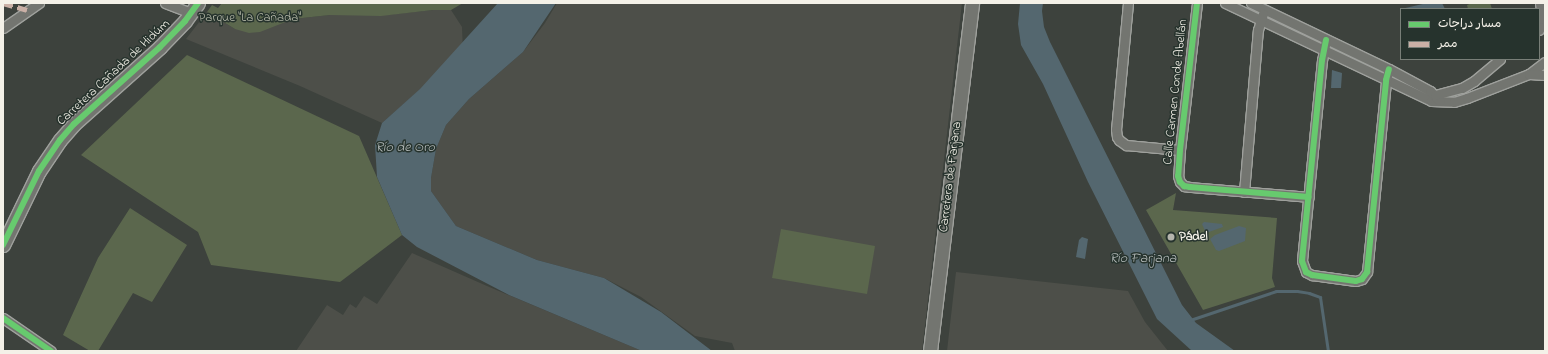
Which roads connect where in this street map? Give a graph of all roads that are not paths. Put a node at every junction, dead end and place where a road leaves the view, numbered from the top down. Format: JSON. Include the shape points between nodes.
{"nodes":[{"id":1,"x":39,"y":3,"type":"edge"},
{"id":2,"x":165,"y":3,"type":"edge"},
{"id":3,"x":972,"y":3,"type":"edge"},
{"id":4,"x":1128,"y":3,"type":"edge"},
{"id":5,"x":1197,"y":3,"type":"edge"},
{"id":6,"x":1225,"y":3,"type":"edge"},
{"id":7,"x":1250,"y":3,"type":"edge"},
{"id":8,"x":1540,"y":3,"type":"edge"},
{"id":9,"x":195,"y":6,"type":"edge"},
{"id":10,"x":1264,"y":10,"type":"junction"},
{"id":11,"x":1261,"y":20,"type":"junction"},
{"id":12,"x":1540,"y":26,"type":"edge"},
{"id":13,"x":3,"y":28,"type":"edge"},
{"id":14,"x":1326,"y":40,"type":"junction"},
{"id":15,"x":1324,"y":50,"type":"junction"},
{"id":16,"x":1499,"y":60,"type":"edge"},
{"id":17,"x":1545,"y":62,"type":"edge"},
{"id":18,"x":1389,"y":69,"type":"junction"},
{"id":19,"x":1529,"y":74,"type":"junction"},
{"id":20,"x":1545,"y":76,"type":"edge"},
{"id":21,"x":1386,"y":80,"type":"junction"},
{"id":22,"x":1438,"y":98,"type":"junction"},
{"id":23,"x":1180,"y":150,"type":"junction"},
{"id":24,"x":1244,"y":192,"type":"junction"},
{"id":25,"x":1309,"y":197,"type":"junction"},
{"id":26,"x":3,"y":246,"type":"edge"},
{"id":27,"x":3,"y":318,"type":"edge"},
{"id":28,"x":51,"y":351,"type":"edge"},
{"id":29,"x":930,"y":351,"type":"edge"}],
"edges":[{"from":1,"to":13,"type":"street"},
{"from":2,"to":9,"type":"street"},
{"from":3,"to":29,"type":"main road","name":"Carretera de Farjana"},
{"from":4,"to":23,"type":"street","via":[[1116,129],[1119,140],[1126,145]]},
{"from":5,"to":23,"type":"street","name":"Calle Carmen Conde Abellán"},
{"from":6,"to":11,"type":"street"},
{"from":7,"to":10,"type":"street"},
{"from":8,"to":12,"type":"street","via":[[1543,13]]},
{"from":9,"to":26,"type":"main road","name":"Carretera Cañada de Hidúm","via":[[160,47],[74,124],[60,140],[39,171]]},
{"from":10,"to":11,"type":"street"},
{"from":10,"to":14,"type":"street"},
{"from":11,"to":15,"type":"street"},
{"from":11,"to":24,"type":"street","via":[[1258,30]]},
{"from":14,"to":15,"type":"street"},
{"from":14,"to":18,"type":"street"},
{"from":15,"to":21,"type":"street"},
{"from":15,"to":25,"type":"street"},
{"from":16,"to":22,"type":"street","via":[[1474,81]]},
{"from":17,"to":19,"type":"street"},
{"from":18,"to":21,"type":"street"},
{"from":18,"to":22,"type":"street"},
{"from":19,"to":20,"type":"street"},
{"from":19,"to":22,"type":"street","via":[[1454,102]]},
{"from":21,"to":22,"type":"street","via":[[1428,100]]},
{"from":21,"to":25,"type":"street","via":[[1368,268],[1362,279],[1356,281],[1306,272],[1302,261]]},
{"from":23,"to":24,"type":"street","name":"Calle Carmen Conde Abellán","via":[[1180,182],[1190,187]]},
{"from":24,"to":25,"type":"street"},
{"from":27,"to":28,"type":"street"}]}
